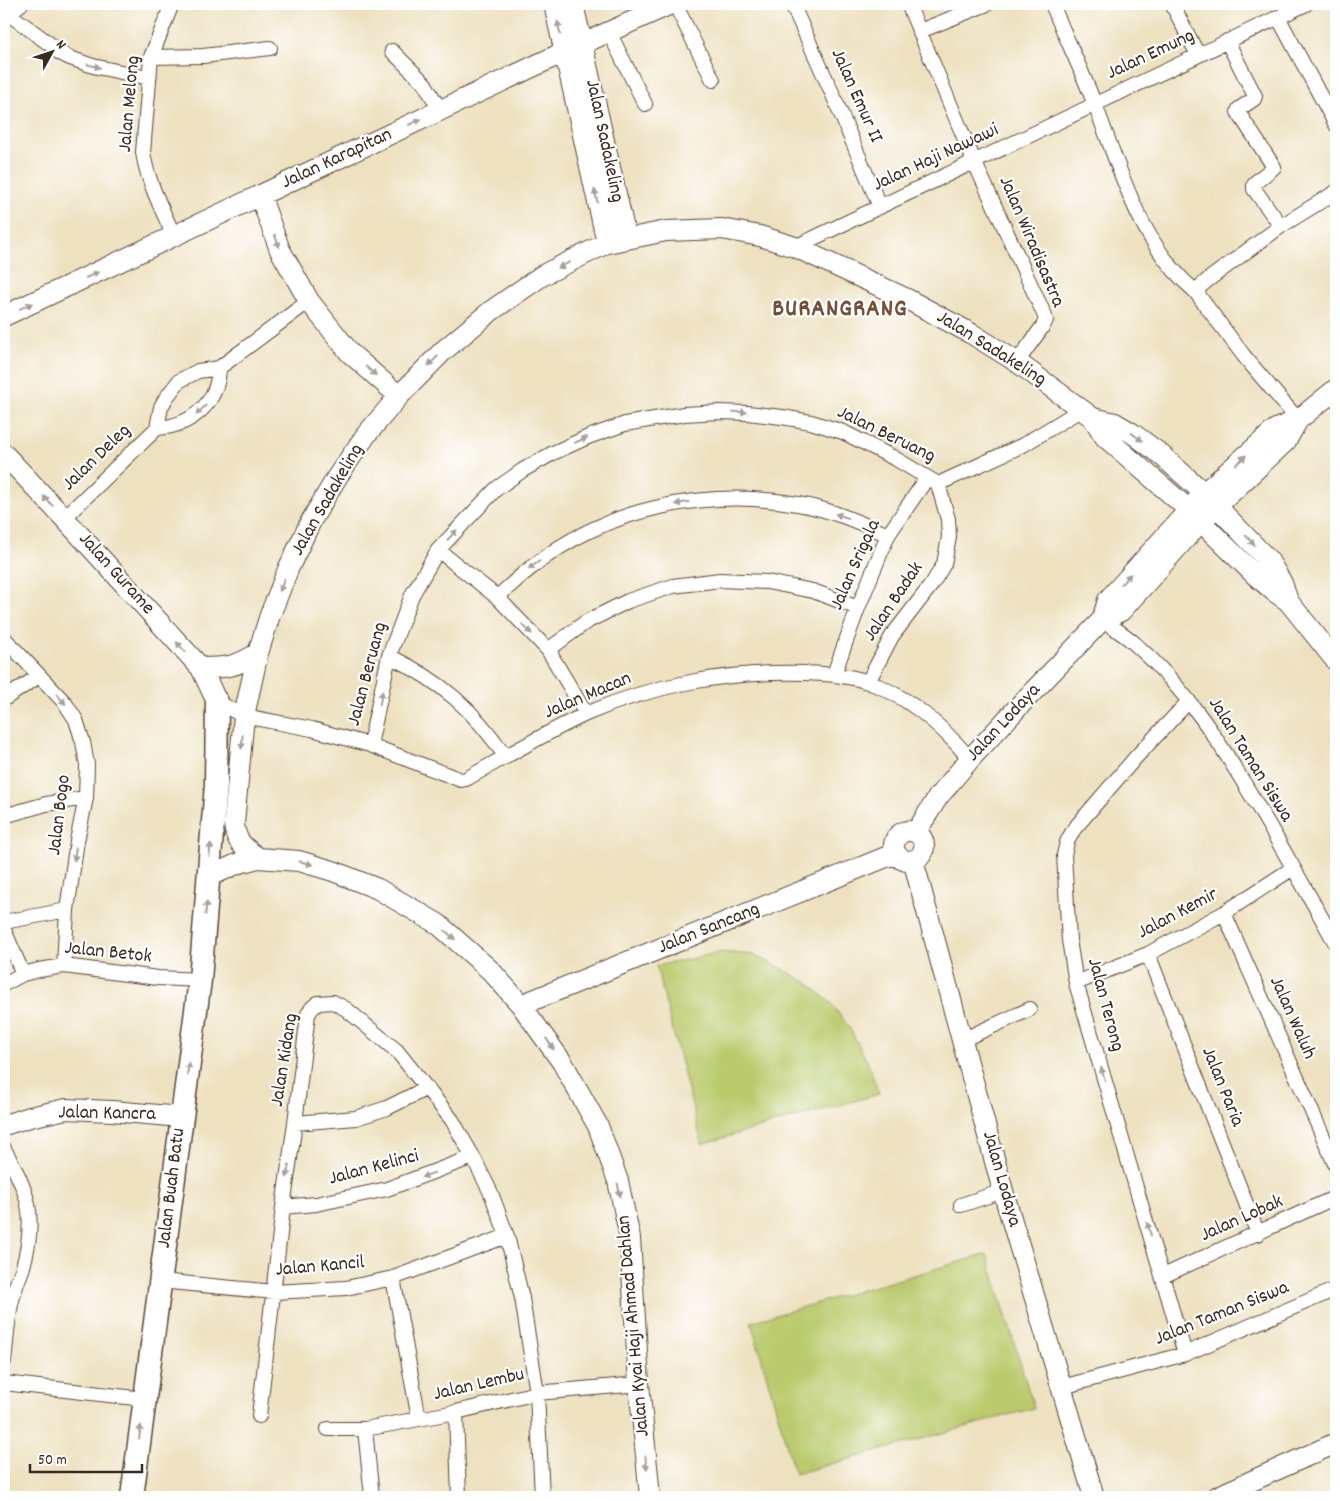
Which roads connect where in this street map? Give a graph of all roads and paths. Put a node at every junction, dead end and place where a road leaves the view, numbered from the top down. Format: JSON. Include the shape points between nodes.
{"nodes":[{"id":1,"x":21,"y":4,"type":"edge"},
{"id":2,"x":172,"y":4,"type":"edge"},
{"id":3,"x":554,"y":4,"type":"edge"},
{"id":4,"x":573,"y":4,"type":"edge"},
{"id":5,"x":673,"y":4,"type":"edge"},
{"id":6,"x":792,"y":4,"type":"edge"},
{"id":7,"x":908,"y":4,"type":"edge"},
{"id":8,"x":987,"y":4,"type":"edge"},
{"id":9,"x":1052,"y":4,"type":"edge"},
{"id":10,"x":1172,"y":4,"type":"edge"},
{"id":11,"x":1297,"y":6,"type":"edge"},
{"id":12,"x":5,"y":12,"type":"edge"},
{"id":13,"x":1278,"y":17,"type":"junction"},
{"id":14,"x":920,"y":31,"type":"junction"},
{"id":15,"x":610,"y":32,"type":"junction"},
{"id":16,"x":1227,"y":41,"type":"junction"},
{"id":17,"x":583,"y":44,"type":"junction"},
{"id":18,"x":270,"y":48,"type":"dead end"},
{"id":19,"x":392,"y":51,"type":"dead end"},
{"id":20,"x":564,"y":52,"type":"junction"},
{"id":21,"x":1198,"y":55,"type":"junction"},
{"id":22,"x":152,"y":57,"type":"junction"},
{"id":23,"x":149,"y":78,"type":"junction"},
{"id":24,"x":713,"y":80,"type":"dead end"},
{"id":25,"x":645,"y":104,"type":"dead end"},
{"id":26,"x":1095,"y":104,"type":"junction"},
{"id":27,"x":440,"y":110,"type":"junction"},
{"id":28,"x":1336,"y":125,"type":"edge"},
{"id":29,"x":974,"y":162,"type":"junction"},
{"id":30,"x":1336,"y":192,"type":"edge"},
{"id":31,"x":260,"y":195,"type":"junction"},
{"id":32,"x":880,"y":206,"type":"junction"},
{"id":33,"x":1281,"y":226,"type":"junction"},
{"id":34,"x":174,"y":236,"type":"junction"},
{"id":35,"x":616,"y":241,"type":"junction"},
{"id":36,"x":795,"y":247,"type":"junction"},
{"id":37,"x":1195,"y":291,"type":"junction"},
{"id":38,"x":309,"y":301,"type":"junction"},
{"id":39,"x":4,"y":316,"type":"edge"},
{"id":40,"x":1018,"y":362,"type":"junction"},
{"id":41,"x":219,"y":368,"type":"junction"},
{"id":42,"x":1336,"y":389,"type":"edge"},
{"id":43,"x":399,"y":396,"type":"junction"},
{"id":44,"x":1088,"y":414,"type":"junction"},
{"id":45,"x":1298,"y":420,"type":"junction"},
{"id":46,"x":157,"y":428,"type":"junction"},
{"id":47,"x":4,"y":454,"type":"edge"},
{"id":48,"x":933,"y":481,"type":"junction"},
{"id":49,"x":1211,"y":499,"type":"junction"},
{"id":50,"x":1194,"y":515,"type":"junction"},
{"id":51,"x":64,"y":518,"type":"junction"},
{"id":52,"x":888,"y":535,"type":"junction"},
{"id":53,"x":438,"y":550,"type":"junction"},
{"id":54,"x":497,"y":597,"type":"junction"},
{"id":55,"x":1288,"y":601,"type":"junction"},
{"id":56,"x":858,"y":608,"type":"junction"},
{"id":57,"x":1102,"y":620,"type":"junction"},
{"id":58,"x":4,"y":638,"type":"edge"},
{"id":59,"x":548,"y":650,"type":"junction"},
{"id":60,"x":258,"y":653,"type":"junction"},
{"id":61,"x":389,"y":656,"type":"junction"},
{"id":62,"x":1336,"y":661,"type":"edge"},
{"id":63,"x":201,"y":668,"type":"junction"},
{"id":64,"x":834,"y":674,"type":"junction"},
{"id":65,"x":39,"y":676,"type":"junction"},
{"id":66,"x":868,"y":682,"type":"junction"},
{"id":67,"x":4,"y":699,"type":"edge"},
{"id":68,"x":1190,"y":701,"type":"junction"},
{"id":69,"x":217,"y":702,"type":"junction"},
{"id":70,"x":586,"y":714,"type":"junction"},
{"id":71,"x":244,"y":716,"type":"junction"},
{"id":72,"x":370,"y":745,"type":"junction"},
{"id":73,"x":506,"y":757,"type":"junction"},
{"id":74,"x":970,"y":759,"type":"junction"},
{"id":75,"x":86,"y":798,"type":"junction"},
{"id":76,"x":4,"y":816,"type":"edge"},
{"id":77,"x":905,"y":857,"type":"junction"},
{"id":78,"x":258,"y":858,"type":"junction"},
{"id":79,"x":1294,"y":868,"type":"junction"},
{"id":80,"x":208,"y":877,"type":"junction"},
{"id":81,"x":67,"y":910,"type":"junction"},
{"id":82,"x":1224,"y":913,"type":"junction"},
{"id":83,"x":4,"y":922,"type":"edge"},
{"id":84,"x":4,"y":930,"type":"edge"},
{"id":85,"x":1336,"y":944,"type":"edge"},
{"id":86,"x":1148,"y":954,"type":"junction"},
{"id":87,"x":64,"y":966,"type":"junction"},
{"id":88,"x":23,"y":974,"type":"junction"},
{"id":89,"x":190,"y":979,"type":"junction"},
{"id":90,"x":1076,"y":983,"type":"junction"},
{"id":91,"x":4,"y":984,"type":"edge"},
{"id":92,"x":521,"y":1005,"type":"junction"},
{"id":93,"x":1030,"y":1009,"type":"dead end"},
{"id":94,"x":962,"y":1040,"type":"junction"},
{"id":95,"x":428,"y":1088,"type":"junction"},
{"id":96,"x":181,"y":1117,"type":"junction"},
{"id":97,"x":295,"y":1123,"type":"junction"},
{"id":98,"x":4,"y":1125,"type":"edge"},
{"id":99,"x":4,"y":1150,"type":"edge"},
{"id":100,"x":473,"y":1157,"type":"junction"},
{"id":101,"x":1336,"y":1166,"type":"edge"},
{"id":102,"x":1003,"y":1191,"type":"junction"},
{"id":103,"x":1336,"y":1197,"type":"edge"},
{"id":104,"x":961,"y":1205,"type":"dead end"},
{"id":105,"x":283,"y":1207,"type":"junction"},
{"id":106,"x":1258,"y":1234,"type":"junction"},
{"id":107,"x":507,"y":1236,"type":"junction"},
{"id":108,"x":1163,"y":1276,"type":"junction"},
{"id":109,"x":392,"y":1278,"type":"junction"},
{"id":110,"x":160,"y":1281,"type":"junction"},
{"id":111,"x":1336,"y":1289,"type":"edge"},
{"id":112,"x":274,"y":1292,"type":"junction"},
{"id":113,"x":13,"y":1294,"type":"junction"},
{"id":114,"x":4,"y":1306,"type":"edge"},
{"id":115,"x":1185,"y":1354,"type":"junction"},
{"id":116,"x":4,"y":1362,"type":"edge"},
{"id":117,"x":4,"y":1383,"type":"edge"},
{"id":118,"x":639,"y":1384,"type":"junction"},
{"id":119,"x":1062,"y":1387,"type":"junction"},
{"id":120,"x":537,"y":1392,"type":"junction"},
{"id":121,"x":144,"y":1399,"type":"junction"},
{"id":122,"x":456,"y":1412,"type":"junction"},
{"id":123,"x":259,"y":1416,"type":"dead end"},
{"id":124,"x":419,"y":1419,"type":"junction"},
{"id":125,"x":328,"y":1429,"type":"dead end"},
{"id":126,"x":364,"y":1430,"type":"junction"},
{"id":127,"x":1336,"y":1444,"type":"edge"},
{"id":128,"x":132,"y":1497,"type":"edge"},
{"id":129,"x":372,"y":1497,"type":"edge"},
{"id":130,"x":460,"y":1497,"type":"edge"},
{"id":131,"x":542,"y":1497,"type":"edge"},
{"id":132,"x":650,"y":1497,"type":"edge"},
{"id":133,"x":1094,"y":1497,"type":"edge"},
{"id":134,"x":1216,"y":1497,"type":"edge"}],
"edges":[{"from":1,"to":12,"type":"street"},
{"from":2,"to":22,"type":"street","name":"Jalan Melong"},
{"from":20,"to":3,"type":"street","name":"Jalan Sadakeling","one_way":true},
{"from":4,"to":17,"type":"street","name":"Jalan Sadakeling"},
{"from":5,"to":15,"type":"street","name":"Jalan Karapitan"},
{"from":5,"to":24,"type":"street"},
{"from":6,"to":32,"type":"street","name":"Jalan Emur II"},
{"from":7,"to":14,"type":"street"},
{"from":8,"to":14,"type":"street"},
{"from":9,"to":26,"type":"street","name":"Jalan Emung"},
{"from":10,"to":21,"type":"street"},
{"from":11,"to":13,"type":"street","name":"Jalan Emung"},
{"from":12,"to":23,"type":"street","one_way":true,"via":[[70,58]]},
{"from":13,"to":16,"type":"street","name":"Jalan Emung"},
{"from":13,"to":28,"type":"street"},
{"from":14,"to":29,"type":"street"},
{"from":15,"to":17,"type":"street","name":"Jalan Karapitan"},
{"from":15,"to":25,"type":"street"},
{"from":16,"to":21,"type":"street","name":"Jalan Emung"},
{"from":16,"to":33,"type":"street","via":[[1255,96],[1238,112],[1274,167],[1256,182],[1254,189]]},
{"from":17,"to":20,"type":"street","name":"Jalan Karapitan"},
{"from":17,"to":35,"type":"street","name":"Jalan Sadakeling"},
{"from":18,"to":22,"type":"street","via":[[203,56]]},
{"from":19,"to":27,"type":"street","via":[[425,84]]},
{"from":20,"to":27,"type":"street","name":"Jalan Karapitan"},
{"from":35,"to":20,"type":"street","name":"Jalan Sadakeling","one_way":true},
{"from":21,"to":26,"type":"street","name":"Jalan Emung"},
{"from":22,"to":23,"type":"street","name":"Jalan Melong"},
{"from":23,"to":34,"type":"street","name":"Jalan Melong","via":[[145,164]]},
{"from":26,"to":29,"type":"street","name":"Jalan Haji Nawawi"},
{"from":26,"to":37,"type":"street","name":"Jalan Emung","via":[[1142,225],[1159,251]]},
{"from":31,"to":27,"type":"street","name":"Jalan Karapitan","one_way":true},
{"from":29,"to":32,"type":"street","name":"Jalan Haji Nawawi"},
{"from":29,"to":40,"type":"street","name":"Jalan Wiradisastra","via":[[1046,320]]},
{"from":30,"to":33,"type":"street"},
{"from":31,"to":34,"type":"street","name":"Jalan Karapitan"},
{"from":31,"to":38,"type":"street","one_way":true,"via":[[280,250]]},
{"from":32,"to":36,"type":"street","name":"Jalan Haji Nawawi"},
{"from":33,"to":37,"type":"street"},
{"from":39,"to":34,"type":"street","name":"Jalan Karapitan","one_way":true},
{"from":35,"to":36,"type":"street","name":"Jalan Sadakeling","via":[[666,231],[722,229]]},
{"from":35,"to":43,"type":"street","name":"Jalan Sadakeling","one_way":true,"via":[[543,275],[491,311],[443,351]]},
{"from":36,"to":40,"type":"street","name":"Jalan Sadakeling","via":[[907,299]]},
{"from":37,"to":45,"type":"street","name":"Jalan Emung"},
{"from":38,"to":41,"type":"street","name":"Jalan Deleg"},
{"from":38,"to":43,"type":"street","one_way":true,"via":[[350,353]]},
{"from":40,"to":44,"type":"street","name":"Jalan Sadakeling"},
{"from":41,"to":46,"type":"street","name":"Jalan Deleg","via":[[198,371],[176,385],[161,407]]},
{"from":41,"to":46,"type":"street","name":"Jalan Deleg","one_way":true,"via":[[214,393],[198,414],[175,426]]},
{"from":42,"to":45,"type":"street","name":"Jalan Lodaya"},
{"from":43,"to":60,"type":"street","name":"Jalan Sadakeling","one_way":true,"via":[[337,477],[311,521],[289,567]]},
{"from":44,"to":48,"type":"street","via":[[951,477]]},
{"from":44,"to":49,"type":"street","name":"Jalan Sadakeling","one_way":true,"via":[[1132,433]]},
{"from":44,"to":50,"type":"street","name":"Jalan Sadakeling","via":[[1104,437]]},
{"from":45,"to":49,"type":"street","name":"Jalan Lodaya","via":[[1276,429]]},
{"from":46,"to":51,"type":"street","name":"Jalan Deleg"},
{"from":51,"to":47,"type":"street","name":"Jalan Gurame","one_way":true},
{"from":48,"to":52,"type":"street","name":"Jalan Srigala"},
{"from":53,"to":48,"type":"street","name":"Jalan Beruang","one_way":true,"via":[[496,489],[553,453],[625,424],[684,414],[748,412],[811,422],[843,432]]},
{"from":48,"to":66,"type":"street","name":"Jalan Badak","via":[[948,519],[944,564],[892,636]]},
{"from":49,"to":50,"type":"street","name":"Jalan Lodaya"},
{"from":49,"to":55,"type":"street","name":"Jalan Sadakeling","one_way":true,"via":[[1270,561]]},
{"from":50,"to":55,"type":"street","name":"Jalan Sadakeling","via":[[1255,575]]},
{"from":50,"to":57,"type":"street","name":"Jalan Lodaya","via":[[1108,600]]},
{"from":63,"to":51,"type":"street","name":"Jalan Gurame","one_way":true},
{"from":52,"to":54,"type":"street","one_way":true,"via":[[844,516],[799,504],[705,499],[659,507],[614,520],[572,540],[533,566]]},
{"from":52,"to":56,"type":"street","name":"Jalan Srigala"},
{"from":53,"to":54,"type":"street"},
{"from":53,"to":61,"type":"street","name":"Jalan Beruang","via":[[412,595]]},
{"from":54,"to":59,"type":"street","one_way":true},
{"from":55,"to":62,"type":"street"},
{"from":56,"to":59,"type":"street","via":[[814,591],[767,582],[720,580],[673,586],[628,600],[586,622]]},
{"from":56,"to":64,"type":"street","name":"Jalan Srigala"},
{"from":57,"to":68,"type":"street","name":"Jalan Taman Siswa","via":[[1132,641]]},
{"from":57,"to":74,"type":"street","name":"Jalan Lodaya"},
{"from":58,"to":65,"type":"street","name":"Jalan Bogo"},
{"from":59,"to":70,"type":"street"},
{"from":60,"to":63,"type":"street","via":[[241,664]]},
{"from":60,"to":71,"type":"street","name":"Jalan Sadakeling"},
{"from":72,"to":61,"type":"street","name":"Jalan Beruang","one_way":true},
{"from":61,"to":73,"type":"street","via":[[420,672],[456,697],[491,735]]},
{"from":63,"to":69,"type":"street","name":"Jalan Gurame"},
{"from":64,"to":66,"type":"street","name":"Jalan Macan"},
{"from":64,"to":70,"type":"street","name":"Jalan Macan","via":[[728,677],[650,692]]},
{"from":65,"to":67,"type":"street"},
{"from":65,"to":75,"type":"street","name":"Jalan Bogo","one_way":true,"via":[[65,703],[76,720],[87,765]]},
{"from":66,"to":74,"type":"street","name":"Jalan Macan","via":[[919,710],[958,744]]},
{"from":68,"to":79,"type":"street","name":"Jalan Taman Siswa","via":[[1222,746]]},
{"from":68,"to":90,"type":"street","name":"Jalan Terong","via":[[1114,781],[1067,842],[1065,887]]},
{"from":69,"to":71,"type":"street","name":"Jalan Macan"},
{"from":80,"to":69,"type":"main road","one_way":true,"via":[[216,785]]},
{"from":70,"to":73,"type":"street","name":"Jalan Macan"},
{"from":71,"to":72,"type":"street","name":"Jalan Macan","via":[[312,729]]},
{"from":71,"to":78,"type":"street","name":"Jalan Sadakeling","one_way":true,"via":[[235,834],[240,844]]},
{"from":72,"to":73,"type":"street","name":"Jalan Macan","via":[[461,780]]},
{"from":74,"to":77,"type":"street","name":"Jalan Lodaya","via":[[938,797],[916,832],[898,835],[894,845]]},
{"from":75,"to":76,"type":"street","via":[[46,804]]},
{"from":75,"to":81,"type":"street","name":"Jalan Bogo","one_way":true},
{"from":77,"to":92,"type":"street","name":"Jalan Sancang"},
{"from":77,"to":94,"type":"street","name":"Jalan Lodaya"},
{"from":78,"to":80,"type":"street","name":"Jalan Kyai Haji Ahmad Dahlan"},
{"from":78,"to":92,"type":"street","name":"Jalan Kyai Haji Ahmad Dahlan","one_way":true,"via":[[299,862],[378,889],[438,924],[491,971]]},
{"from":79,"to":82,"type":"street","name":"Jalan Kemir"},
{"from":79,"to":85,"type":"street","name":"Jalan Taman Siswa"},
{"from":89,"to":80,"type":"main road","name":"Jalan Buah Batu","one_way":true},
{"from":81,"to":83,"type":"street"},
{"from":81,"to":87,"type":"street","name":"Jalan Bogo"},
{"from":82,"to":86,"type":"street","name":"Jalan Kemir"},
{"from":82,"to":101,"type":"street","name":"Jalan Waluh"},
{"from":84,"to":88,"type":"street"},
{"from":86,"to":90,"type":"street","name":"Jalan Kemir"},
{"from":86,"to":106,"type":"street","name":"Jalan Paria"},
{"from":87,"to":88,"type":"street","name":"Jalan Betok"},
{"from":87,"to":89,"type":"street","name":"Jalan Betok"},
{"from":88,"to":91,"type":"street","name":"Jalan Betok"},
{"from":96,"to":89,"type":"main road","name":"Jalan Buah Batu","one_way":true},
{"from":108,"to":90,"type":"street","name":"Jalan Terong","one_way":true},
{"from":92,"to":118,"type":"street","name":"Jalan Kyai Haji Ahmad Dahlan","one_way":true,"via":[[562,1062],[598,1126],[618,1181],[640,1290]]},
{"from":93,"to":94,"type":"street"},
{"from":94,"to":102,"type":"street","name":"Jalan Lodaya"},
{"from":95,"to":97,"type":"street","via":[[388,1108],[356,1118]]},
{"from":95,"to":97,"type":"street","name":"Jalan Kidang","via":[[397,1050],[346,1009],[333,1002],[318,1003],[308,1014]]},
{"from":95,"to":100,"type":"street","name":"Jalan Kidang","via":[[452,1120]]},
{"from":96,"to":98,"type":"street","name":"Jalan Kancra","via":[[66,1110]]},
{"from":96,"to":110,"type":"main road","name":"Jalan Buah Batu"},
{"from":97,"to":105,"type":"street","name":"Jalan Kidang","one_way":true},
{"from":99,"to":113,"type":"street","via":[[25,1189],[30,1216],[23,1267]]},
{"from":100,"to":105,"type":"street","name":"Jalan Kelinci","one_way":true,"via":[[387,1190]]},
{"from":100,"to":107,"type":"street","name":"Jalan Kidang"},
{"from":102,"to":104,"type":"street"},
{"from":102,"to":119,"type":"street","name":"Jalan Lodaya"},
{"from":103,"to":106,"type":"street","name":"Jalan Lobak"},
{"from":105,"to":112,"type":"street","name":"Jalan Kidang"},
{"from":106,"to":108,"type":"street","name":"Jalan Lobak"},
{"from":107,"to":109,"type":"street","name":"Jalan Kancil"},
{"from":107,"to":120,"type":"street","name":"Jalan Kidang","via":[[522,1298]]},
{"from":108,"to":115,"type":"street","name":"Jalan Terong"},
{"from":109,"to":112,"type":"street","name":"Jalan Kancil","via":[[346,1288]]},
{"from":109,"to":124,"type":"street"},
{"from":110,"to":112,"type":"street","name":"Jalan Kancil"},
{"from":110,"to":121,"type":"main road","name":"Jalan Buah Batu"},
{"from":111,"to":115,"type":"street","name":"Jalan Taman Siswa"},
{"from":112,"to":123,"type":"street","name":"Jalan Kidang"},
{"from":113,"to":114,"type":"street"},
{"from":113,"to":116,"type":"street"},
{"from":115,"to":119,"type":"street","name":"Jalan Taman Siswa"},
{"from":117,"to":121,"type":"street"},
{"from":118,"to":120,"type":"street","name":"Jalan Lembu"},
{"from":118,"to":132,"type":"street","name":"Jalan Kyai Haji Ahmad Dahlan","one_way":true},
{"from":119,"to":133,"type":"street","name":"Jalan Lodaya"},
{"from":120,"to":122,"type":"street","name":"Jalan Lembu"},
{"from":120,"to":131,"type":"street","name":"Jalan Kidang"},
{"from":128,"to":121,"type":"main road","name":"Jalan Buah Batu","one_way":true},
{"from":122,"to":124,"type":"street","name":"Jalan Lembu"},
{"from":122,"to":130,"type":"street"},
{"from":124,"to":126,"type":"street","name":"Jalan Lembu"},
{"from":125,"to":126,"type":"street","name":"Jalan Lembu"},
{"from":126,"to":129,"type":"street"},
{"from":127,"to":134,"type":"street"}]}
